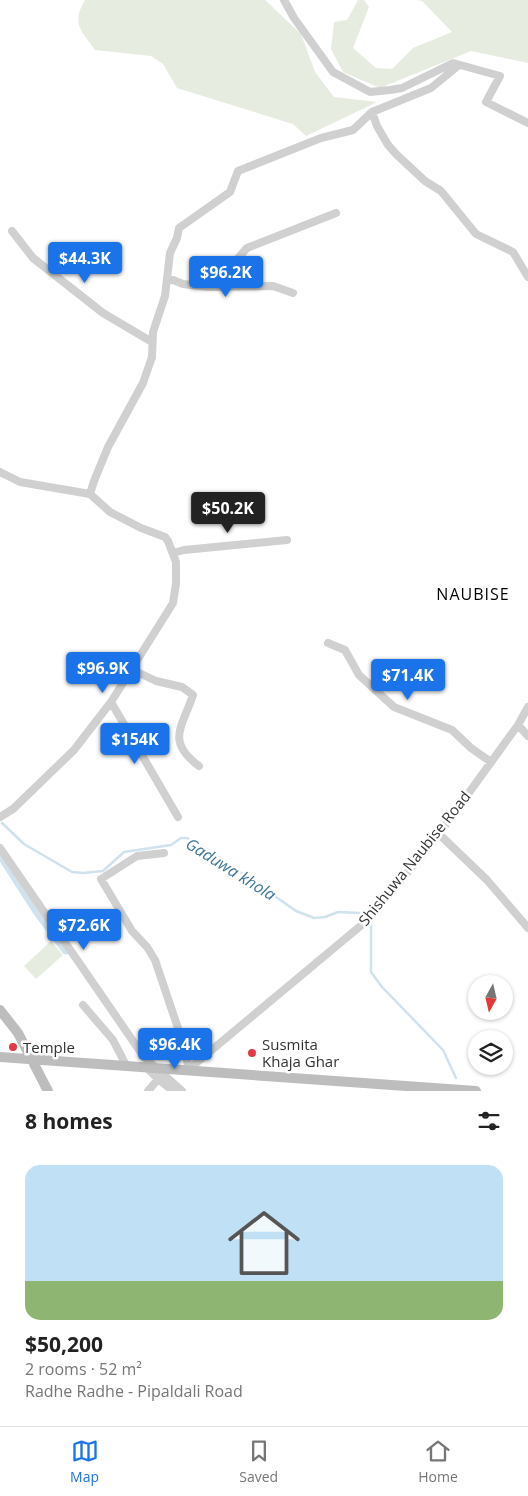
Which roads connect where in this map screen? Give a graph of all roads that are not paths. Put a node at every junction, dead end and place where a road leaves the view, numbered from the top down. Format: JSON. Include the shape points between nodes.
{"nodes":[{"id":1,"x":284,"y":0,"type":"edge"},
{"id":2,"x":459,"y":66,"type":"junction"},
{"id":3,"x":372,"y":112,"type":"junction"},
{"id":4,"x":528,"y":123,"type":"edge"},
{"id":5,"x":336,"y":212,"type":"dead end"},
{"id":6,"x":12,"y":231,"type":"dead end"},
{"id":7,"x":528,"y":277,"type":"edge"},
{"id":8,"x":168,"y":278,"type":"junction"},
{"id":9,"x":221,"y":287,"type":"junction"},
{"id":10,"x":293,"y":293,"type":"dead end"},
{"id":11,"x":152,"y":342,"type":"junction"},
{"id":12,"x":0,"y":472,"type":"edge"},
{"id":13,"x":90,"y":494,"type":"junction"},
{"id":14,"x":287,"y":540,"type":"dead end"},
{"id":15,"x":173,"y":553,"type":"junction"},
{"id":16,"x":328,"y":643,"type":"dead end"},
{"id":17,"x":131,"y":669,"type":"junction"},
{"id":18,"x":111,"y":702,"type":"junction"},
{"id":19,"x":528,"y":707,"type":"edge"},
{"id":20,"x":518,"y":725,"type":"junction"},
{"id":21,"x":528,"y":736,"type":"edge"},
{"id":22,"x":491,"y":762,"type":"junction"},
{"id":23,"x":199,"y":766,"type":"dead end"},
{"id":24,"x":2,"y":813,"type":"edge"},
{"id":25,"x":178,"y":817,"type":"dead end"},
{"id":26,"x":439,"y":834,"type":"junction"},
{"id":27,"x":0,"y":848,"type":"edge"},
{"id":28,"x":164,"y":853,"type":"dead end"},
{"id":29,"x":528,"y":928,"type":"edge"},
{"id":30,"x":82,"y":1005,"type":"dead end"},
{"id":31,"x":0,"y":1010,"type":"edge"},
{"id":32,"x":0,"y":1056,"type":"edge"},
{"id":33,"x":31,"y":1059,"type":"junction"},
{"id":34,"x":126,"y":1065,"type":"junction"},
{"id":35,"x":149,"y":1066,"type":"junction"},
{"id":36,"x":189,"y":1069,"type":"junction"},
{"id":37,"x":158,"y":1080,"type":"junction"},
{"id":38,"x":48,"y":1091,"type":"edge"},
{"id":39,"x":148,"y":1091,"type":"edge"},
{"id":40,"x":173,"y":1091,"type":"edge"},
{"id":41,"x":182,"y":1091,"type":"edge"},
{"id":42,"x":476,"y":1091,"type":"edge"}],
"edges":[{"from":1,"to":2,"type":"street","via":[[333,72],[370,92],[402,88],[453,64]]},
{"from":2,"to":3,"type":"street","via":[[431,88]]},
{"from":2,"to":4,"type":"street","via":[[500,76],[486,102]]},
{"from":3,"to":7,"type":"street","via":[[388,145],[397,155],[441,191],[476,234],[513,252]]},
{"from":3,"to":8,"type":"street","via":[[353,130],[321,138],[238,171],[230,192],[179,228],[170,253]]},
{"from":5,"to":9,"type":"street","via":[[246,248],[232,264]]},
{"from":6,"to":11,"type":"street","via":[[33,258],[103,312]]},
{"from":8,"to":9,"type":"street","via":[[183,284]]},
{"from":8,"to":11,"type":"street"},
{"from":9,"to":10,"type":"street","via":[[273,286]]},
{"from":11,"to":13,"type":"street","via":[[152,357],[143,384],[108,447]]},
{"from":12,"to":13,"type":"street","via":[[20,482]]},
{"from":13,"to":15,"type":"street","via":[[110,512],[165,537]]},
{"from":14,"to":15,"type":"street"},
{"from":15,"to":17,"type":"street","via":[[176,562],[173,603]]},
{"from":16,"to":22,"type":"street","via":[[345,650],[359,675],[394,707],[452,730]]},
{"from":17,"to":18,"type":"street"},
{"from":17,"to":23,"type":"street","via":[[193,695],[178,735],[188,758]]},
{"from":18,"to":24,"type":"street","via":[[74,750],[18,804]]},
{"from":18,"to":25,"type":"street"},
{"from":19,"to":20,"type":"street","name":"Shishuwa Naubise Road"},
{"from":20,"to":21,"type":"street"},
{"from":20,"to":22,"type":"street","name":"Shishuwa Naubise Road"},
{"from":22,"to":26,"type":"street","name":"Shishuwa Naubise Road"},
{"from":26,"to":29,"type":"street","via":[[487,880]]},
{"from":26,"to":36,"type":"street","name":"Shishuwa Naubise Road","via":[[370,918]]},
{"from":27,"to":35,"type":"street"},
{"from":28,"to":36,"type":"street","via":[[137,856],[100,879],[132,931],[155,960]]},
{"from":30,"to":34,"type":"street","via":[[113,1040]]},
{"from":31,"to":33,"type":"main road","via":[[18,1033]]},
{"from":32,"to":33,"type":"main road"},
{"from":33,"to":34,"type":"main road"},
{"from":33,"to":38,"type":"main road"},
{"from":34,"to":35,"type":"main road"},
{"from":35,"to":36,"type":"main road"},
{"from":35,"to":37,"type":"street"},
{"from":35,"to":41,"type":"street"},
{"from":36,"to":42,"type":"main road"},
{"from":37,"to":39,"type":"street"},
{"from":37,"to":40,"type":"street"}]}
